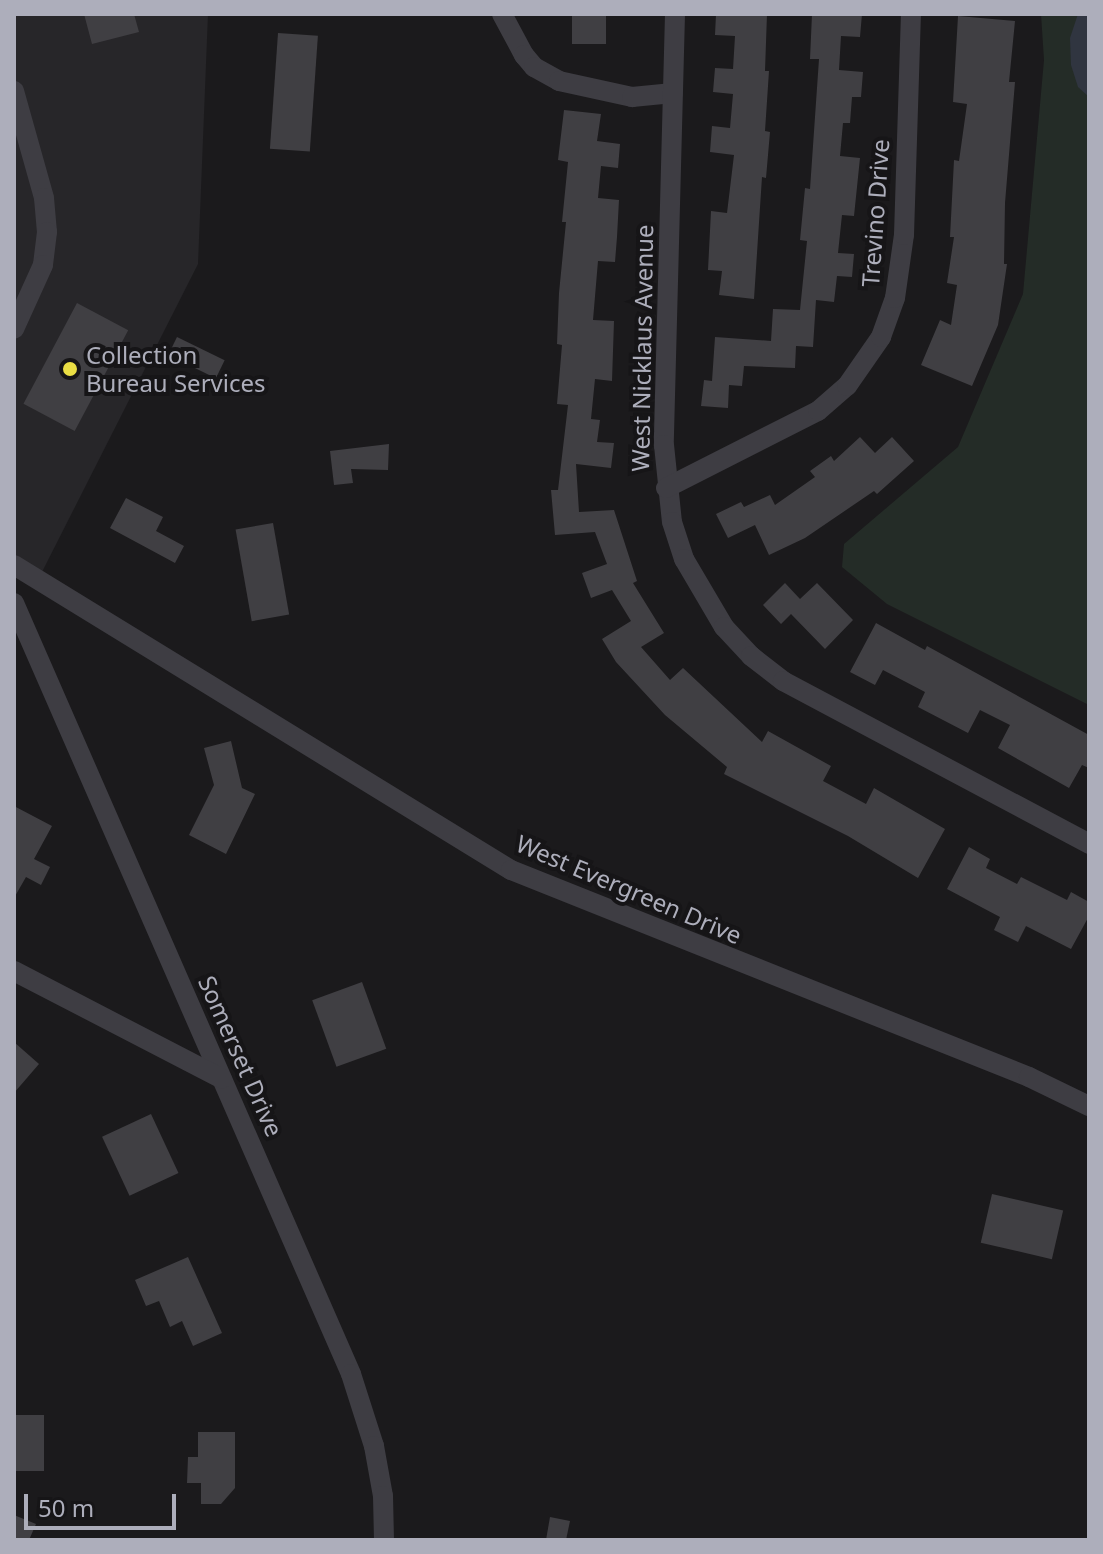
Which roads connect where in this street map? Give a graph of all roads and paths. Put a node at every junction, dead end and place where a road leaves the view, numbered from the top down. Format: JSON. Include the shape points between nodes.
{"nodes":[{"id":1,"x":502,"y":14,"type":"edge"},
{"id":2,"x":675,"y":14,"type":"edge"},
{"id":3,"x":911,"y":14,"type":"edge"},
{"id":4,"x":14,"y":91,"type":"edge"},
{"id":5,"x":673,"y":93,"type":"junction"},
{"id":6,"x":14,"y":329,"type":"edge"},
{"id":7,"x":666,"y":488,"type":"junction"},
{"id":8,"x":14,"y":565,"type":"edge"},
{"id":9,"x":14,"y":603,"type":"edge"},
{"id":10,"x":1089,"y":844,"type":"edge"},
{"id":11,"x":14,"y":971,"type":"edge"},
{"id":12,"x":222,"y":1079,"type":"junction"},
{"id":13,"x":1089,"y":1106,"type":"edge"},
{"id":14,"x":384,"y":1540,"type":"edge"}],
"edges":[{"from":1,"to":5,"type":"street","via":[[534,67],[559,81],[632,97]]},
{"from":2,"to":5,"type":"street","name":"West Nicklaus Avenue"},
{"from":3,"to":7,"type":"street","name":"Trevino Drive","via":[[904,235],[895,298],[881,337],[847,386],[818,411]]},
{"from":4,"to":6,"type":"street","via":[[44,198],[47,232],[43,265]]},
{"from":5,"to":7,"type":"street","name":"West Nicklaus Avenue"},
{"from":7,"to":10,"type":"street","name":"West Nicklaus Avenue","via":[[684,559],[702,595],[751,656],[783,681]]},
{"from":8,"to":13,"type":"street","name":"West Evergreen Drive","via":[[544,887],[1029,1077]]},
{"from":9,"to":12,"type":"street","name":"Somerset Drive"},
{"from":11,"to":12,"type":"street"},
{"from":12,"to":14,"type":"street","name":"Somerset Drive","via":[[368,1422],[383,1496]]}]}
